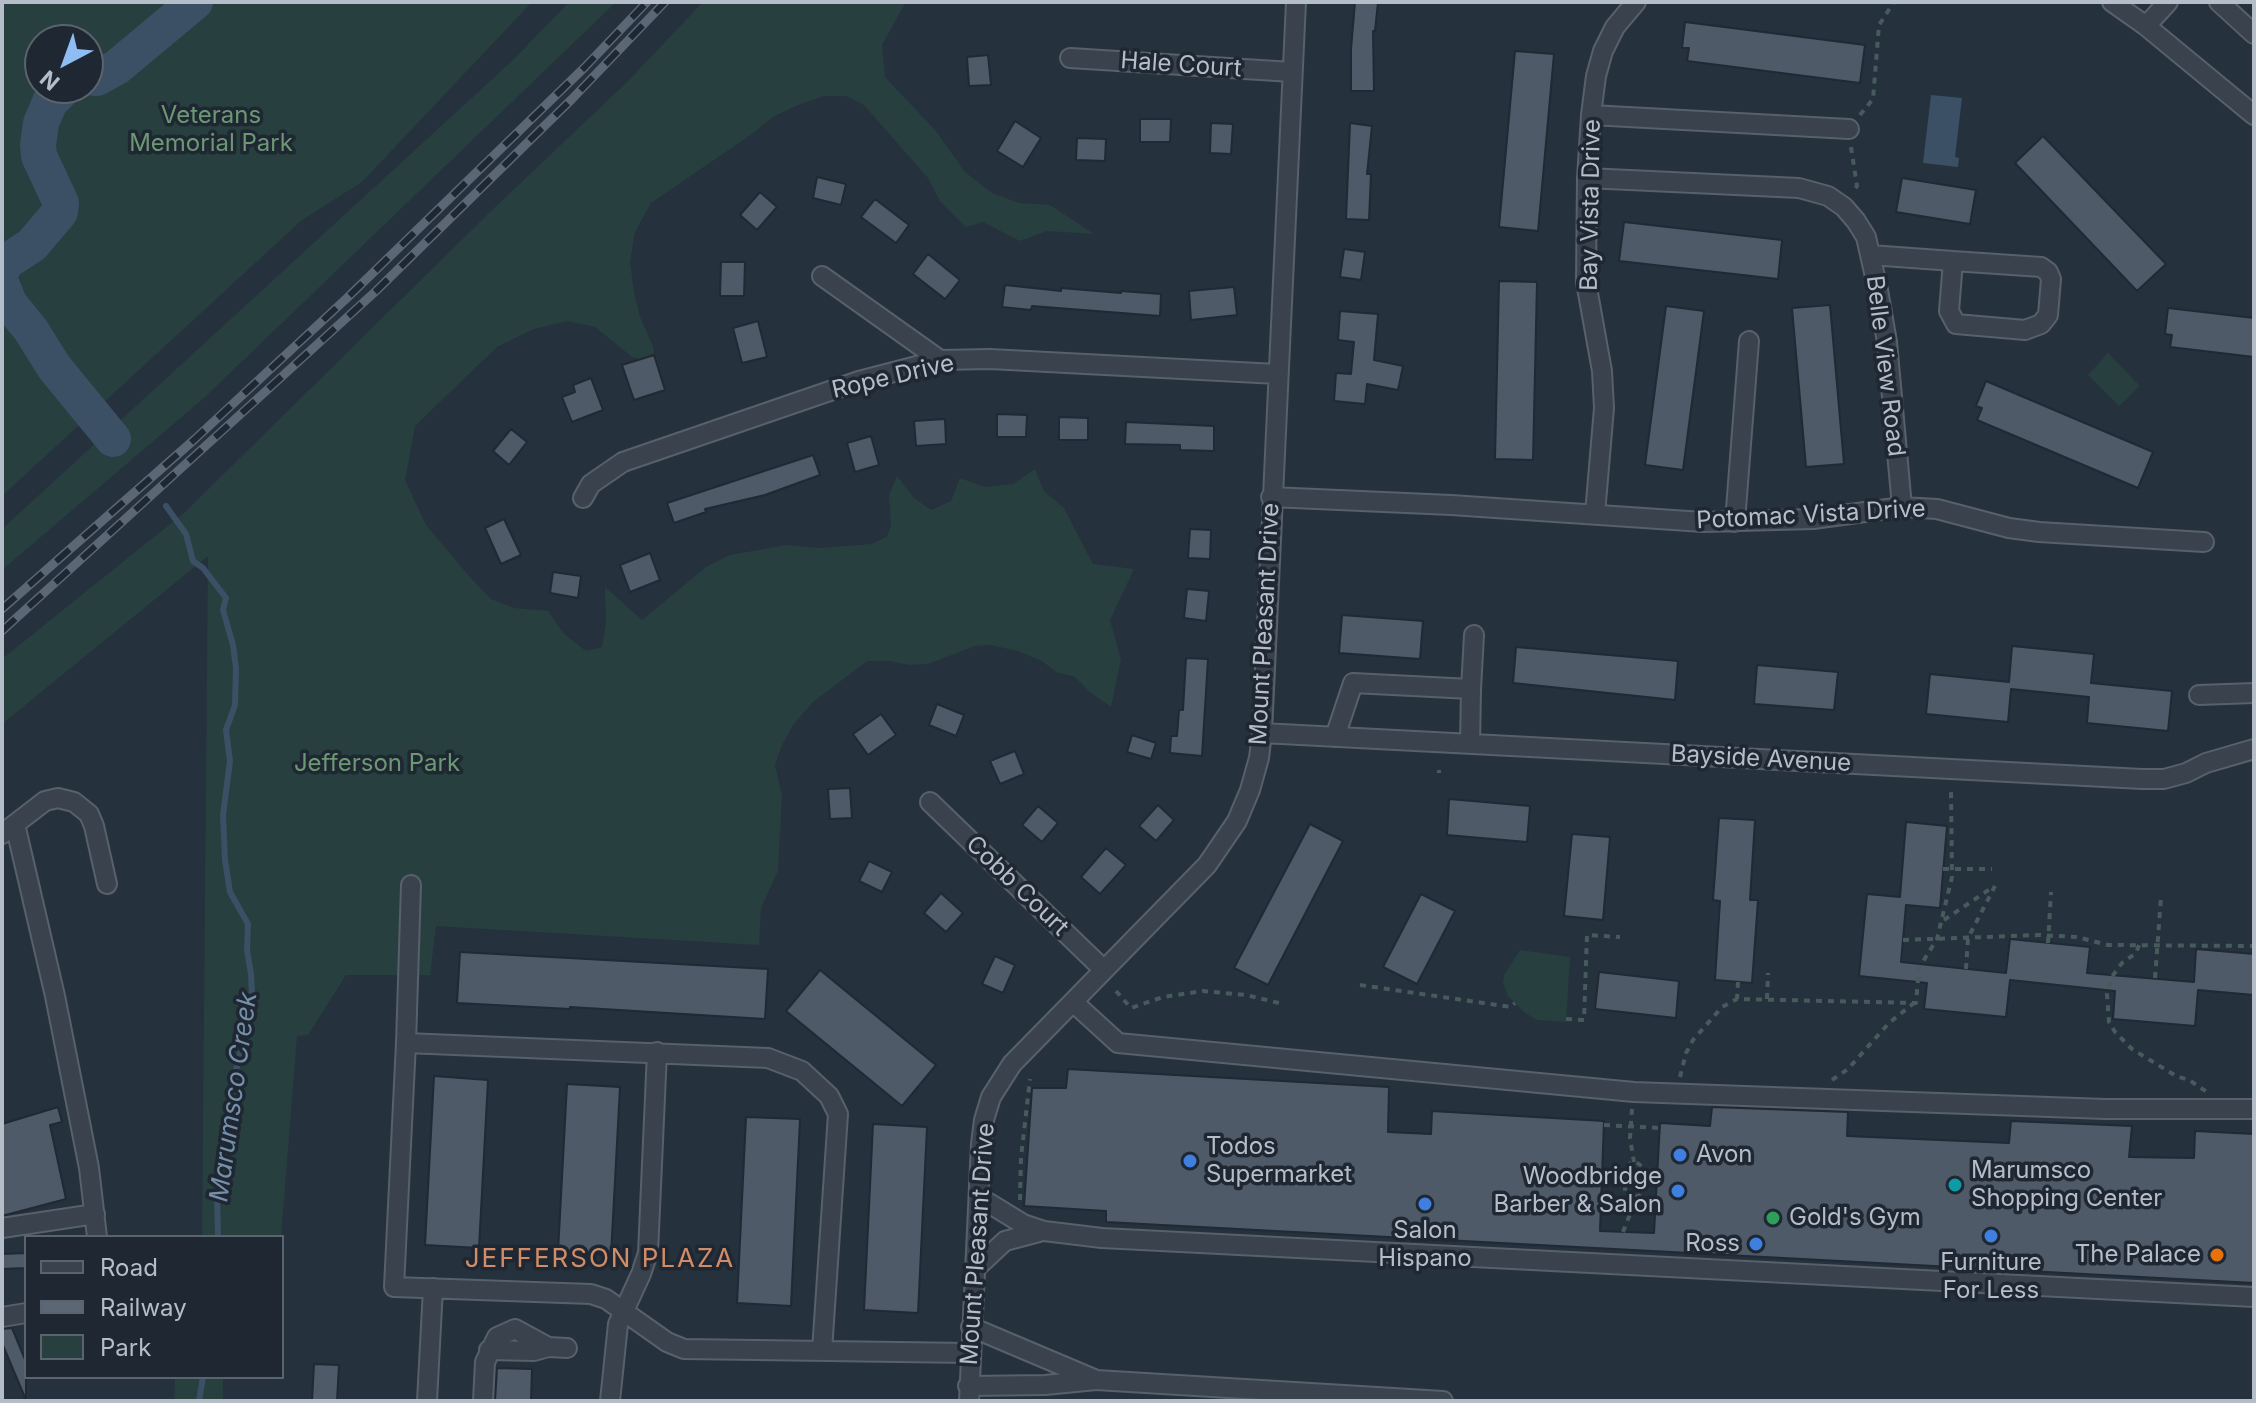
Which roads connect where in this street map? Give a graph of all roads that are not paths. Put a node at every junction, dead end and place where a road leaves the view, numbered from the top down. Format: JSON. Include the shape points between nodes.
{"nodes":[{"id":1,"x":1296,"y":2,"type":"edge"},
{"id":2,"x":1636,"y":2,"type":"edge"},
{"id":3,"x":2112,"y":2,"type":"edge"},
{"id":4,"x":2168,"y":2,"type":"edge"},
{"id":5,"x":2219,"y":2,"type":"edge"},
{"id":6,"x":2146,"y":26,"type":"junction"},
{"id":7,"x":2254,"y":34,"type":"edge"},
{"id":8,"x":1070,"y":58,"type":"dead end"},
{"id":9,"x":1292,"y":72,"type":"junction"},
{"id":10,"x":1591,"y":115,"type":"junction"},
{"id":11,"x":2254,"y":115,"type":"edge"},
{"id":12,"x":1849,"y":129,"type":"road end"},
{"id":13,"x":1587,"y":178,"type":"junction"},
{"id":14,"x":1870,"y":255,"type":"junction"},
{"id":15,"x":1953,"y":261,"type":"junction"},
{"id":16,"x":822,"y":276,"type":"dead end"},
{"id":17,"x":1749,"y":341,"type":"dead end"},
{"id":18,"x":940,"y":360,"type":"junction"},
{"id":19,"x":1277,"y":374,"type":"junction"},
{"id":20,"x":1271,"y":497,"type":"junction"},
{"id":21,"x":583,"y":498,"type":"dead end"},
{"id":22,"x":1902,"y":507,"type":"junction"},
{"id":23,"x":1595,"y":514,"type":"junction"},
{"id":24,"x":1735,"y":522,"type":"junction"},
{"id":25,"x":2204,"y":542,"type":"dead end"},
{"id":26,"x":1474,"y":635,"type":"dead end"},
{"id":27,"x":1471,"y":689,"type":"junction"},
{"id":28,"x":2254,"y":693,"type":"edge"},
{"id":29,"x":2199,"y":695,"type":"dead end"},
{"id":30,"x":1262,"y":733,"type":"junction"},
{"id":31,"x":1335,"y":737,"type":"junction"},
{"id":32,"x":1470,"y":743,"type":"junction"},
{"id":33,"x":2254,"y":749,"type":"edge"},
{"id":34,"x":930,"y":802,"type":"dead end"},
{"id":35,"x":8,"y":829,"type":"edge"},
{"id":36,"x":107,"y":884,"type":"dead end"},
{"id":37,"x":411,"y":885,"type":"dead end"},
{"id":38,"x":1104,"y":970,"type":"junction"},
{"id":39,"x":1073,"y":1002,"type":"junction"},
{"id":40,"x":406,"y":1043,"type":"junction"},
{"id":41,"x":657,"y":1052,"type":"junction"},
{"id":42,"x":2254,"y":1109,"type":"edge"},
{"id":43,"x":979,"y":1197,"type":"junction"},
{"id":44,"x":95,"y":1214,"type":"junction"},
{"id":45,"x":2,"y":1228,"type":"edge"},
{"id":46,"x":1044,"y":1231,"type":"junction"},
{"id":47,"x":97,"y":1235,"type":"edge"},
{"id":48,"x":975,"y":1269,"type":"junction"},
{"id":49,"x":433,"y":1288,"type":"junction"},
{"id":50,"x":2254,"y":1297,"type":"edge"},
{"id":51,"x":622,"y":1310,"type":"junction"},
{"id":52,"x":24,"y":1313,"type":"edge"},
{"id":53,"x":2,"y":1317,"type":"edge"},
{"id":54,"x":971,"y":1327,"type":"junction"},
{"id":55,"x":558,"y":1347,"type":"dead end"},
{"id":56,"x":822,"y":1351,"type":"junction"},
{"id":57,"x":970,"y":1353,"type":"junction"},
{"id":58,"x":1096,"y":1380,"type":"junction"},
{"id":59,"x":967,"y":1396,"type":"edge"},
{"id":60,"x":1270,"y":1396,"type":"edge"},
{"id":61,"x":427,"y":1401,"type":"edge"},
{"id":62,"x":483,"y":1401,"type":"edge"},
{"id":63,"x":610,"y":1401,"type":"edge"},
{"id":64,"x":1443,"y":1401,"type":"edge"}],
"edges":[{"from":1,"to":9,"type":"street","name":"Mount Pleasant Drive"},
{"from":2,"to":10,"type":"street","name":"Bay Vista Drive","via":[[1603,51]]},
{"from":3,"to":6,"type":"street"},
{"from":4,"to":6,"type":"street"},
{"from":5,"to":7,"type":"street"},
{"from":6,"to":11,"type":"street"},
{"from":8,"to":9,"type":"street","name":"Hale Court"},
{"from":9,"to":19,"type":"street","name":"Mount Pleasant Drive"},
{"from":10,"to":12,"type":"street"},
{"from":10,"to":13,"type":"street","name":"Bay Vista Drive"},
{"from":13,"to":14,"type":"street","name":"Belle View Road","via":[[1799,188],[1842,206],[1866,237]]},
{"from":13,"to":23,"type":"street","name":"Bay Vista Drive","via":[[1586,282],[1604,408]]},
{"from":14,"to":15,"type":"street"},
{"from":14,"to":22,"type":"street","name":"Belle View Road","via":[[1887,342]]},
{"from":15,"to":15,"type":"street","via":[[1949,311],[1956,324],[2025,330],[2048,315],[2051,279],[2041,267]]},
{"from":16,"to":18,"type":"street"},
{"from":17,"to":24,"type":"street"},
{"from":18,"to":19,"type":"street","name":"Rope Drive"},
{"from":18,"to":21,"type":"street","name":"Rope Drive","via":[[859,381],[623,462],[591,484]]},
{"from":19,"to":20,"type":"street","name":"Mount Pleasant Drive"},
{"from":20,"to":23,"type":"street","name":"Potomac Vista Drive"},
{"from":20,"to":30,"type":"street","name":"Mount Pleasant Drive"},
{"from":22,"to":24,"type":"street","name":"Potomac Vista Drive"},
{"from":22,"to":25,"type":"street","name":"Potomac Vista Drive","via":[[1949,511],[2039,532]]},
{"from":23,"to":24,"type":"street","name":"Potomac Vista Drive"},
{"from":26,"to":27,"type":"street"},
{"from":27,"to":31,"type":"street","via":[[1353,683]]},
{"from":27,"to":32,"type":"street"},
{"from":28,"to":29,"type":"street"},
{"from":30,"to":31,"type":"street","name":"Bayside Avenue"},
{"from":30,"to":38,"type":"street","name":"Mount Pleasant Drive","via":[[1250,790],[1219,849]]},
{"from":31,"to":32,"type":"street","name":"Bayside Avenue"},
{"from":32,"to":33,"type":"street","name":"Bayside Avenue","via":[[2142,779],[2164,779]]},
{"from":34,"to":38,"type":"street","name":"Cobb Court"},
{"from":35,"to":36,"type":"street","via":[[50,800],[80,805],[94,826]]},
{"from":35,"to":44,"type":"street","via":[[55,996]]},
{"from":37,"to":40,"type":"street"},
{"from":38,"to":39,"type":"street","name":"Mount Pleasant Drive"},
{"from":39,"to":42,"type":"street","via":[[1118,1043],[1634,1092],[2105,1109]]},
{"from":39,"to":43,"type":"street","name":"Mount Pleasant Drive","via":[[1012,1064],[991,1097],[981,1144]]},
{"from":40,"to":41,"type":"street"},
{"from":40,"to":49,"type":"street","via":[[394,1287]]},
{"from":41,"to":51,"type":"street","via":[[648,1253]]},
{"from":41,"to":56,"type":"street","via":[[785,1063],[810,1077],[834,1106],[838,1114]]},
{"from":43,"to":46,"type":"street"},
{"from":43,"to":48,"type":"street","name":"Mount Pleasant Drive"},
{"from":44,"to":45,"type":"street"},
{"from":44,"to":47,"type":"street"},
{"from":46,"to":48,"type":"street","via":[[1005,1241]]},
{"from":46,"to":50,"type":"street"},
{"from":48,"to":54,"type":"street","name":"Mount Pleasant Drive"},
{"from":49,"to":51,"type":"street","via":[[591,1294]]},
{"from":49,"to":61,"type":"street"},
{"from":51,"to":56,"type":"street","via":[[684,1349]]},
{"from":51,"to":63,"type":"street"},
{"from":52,"to":53,"type":"street"},
{"from":54,"to":57,"type":"street","name":"Mount Pleasant Drive"},
{"from":54,"to":58,"type":"street"},
{"from":55,"to":62,"type":"street","via":[[489,1350]]},
{"from":56,"to":57,"type":"street"},
{"from":57,"to":59,"type":"street","name":"Mount Pleasant Drive"},
{"from":58,"to":59,"type":"street"},
{"from":58,"to":60,"type":"street"},
{"from":60,"to":64,"type":"street"}]}
